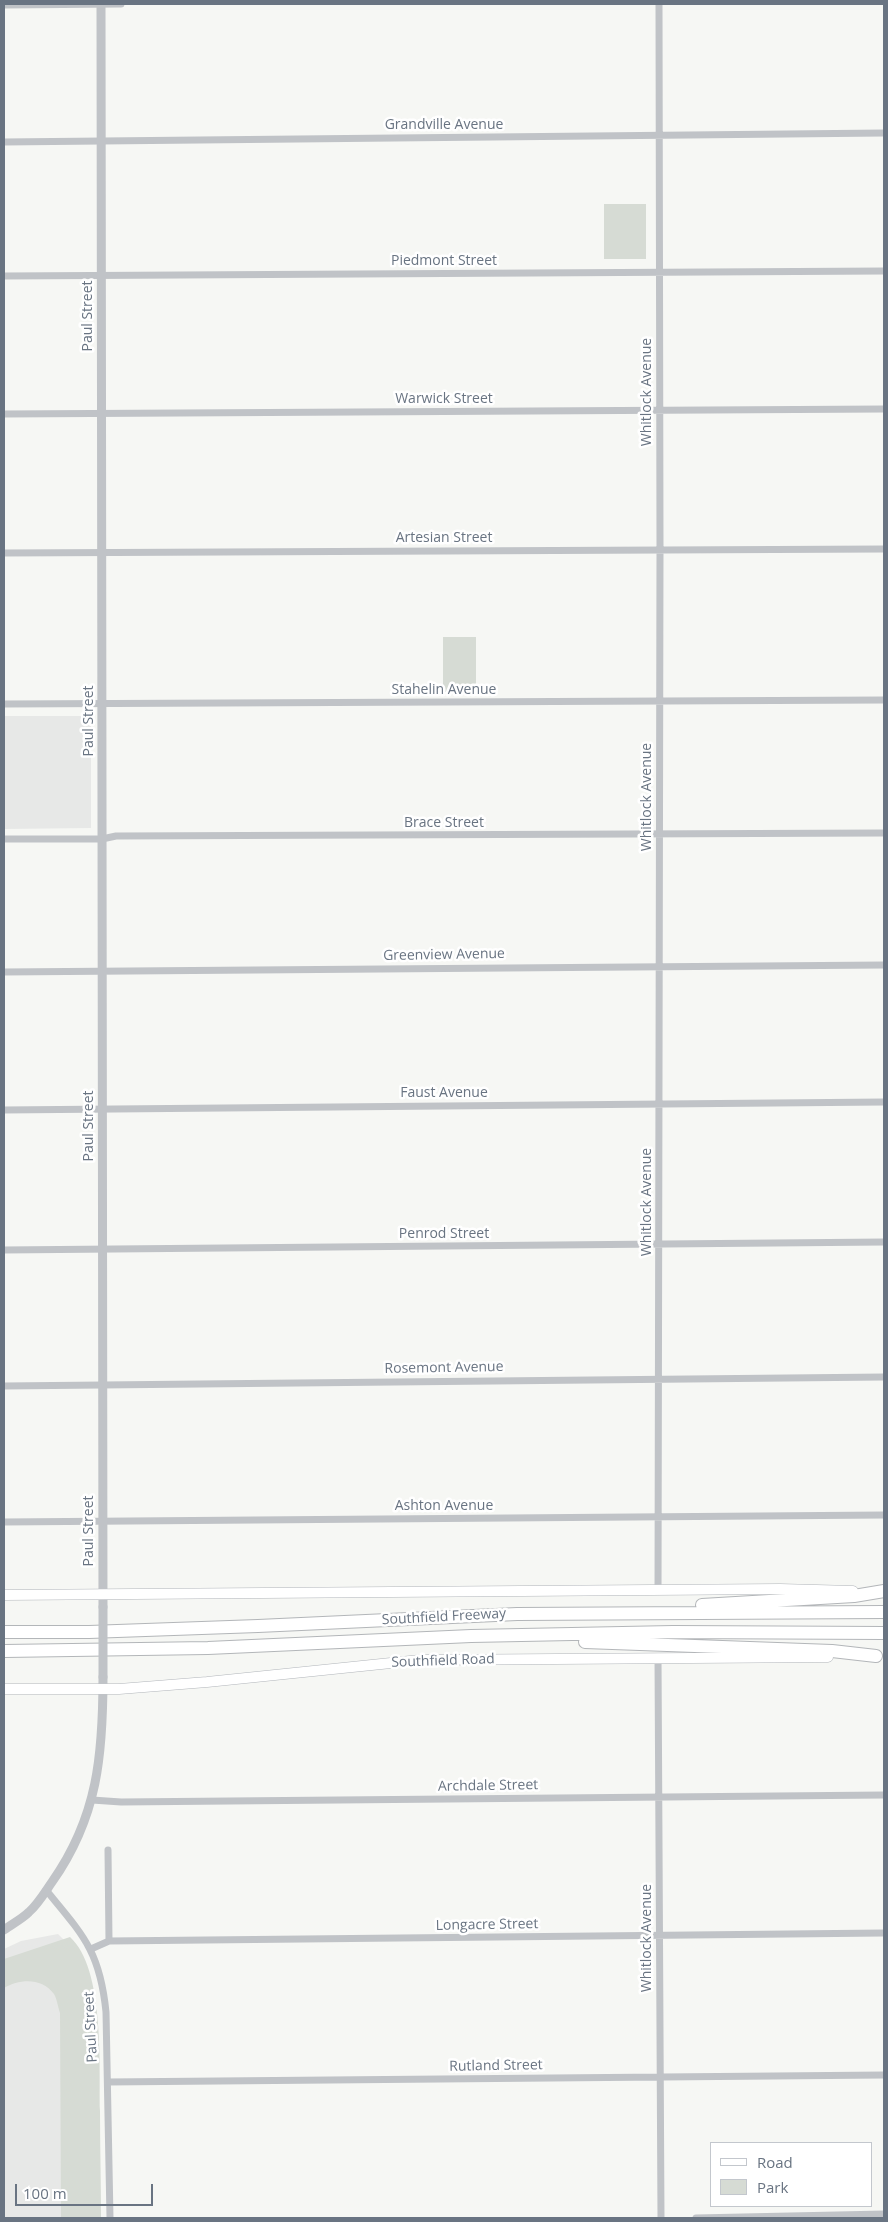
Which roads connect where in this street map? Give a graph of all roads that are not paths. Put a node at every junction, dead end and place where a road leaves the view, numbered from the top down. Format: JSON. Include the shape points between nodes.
{"nodes":[{"id":1,"x":101,"y":4,"type":"edge"},
{"id":2,"x":121,"y":4,"type":"edge"},
{"id":3,"x":658,"y":4,"type":"edge"},
{"id":4,"x":4,"y":5,"type":"edge"},
{"id":5,"x":884,"y":133,"type":"edge"},
{"id":6,"x":659,"y":135,"type":"junction"},
{"id":7,"x":101,"y":141,"type":"junction"},
{"id":8,"x":4,"y":142,"type":"edge"},
{"id":9,"x":884,"y":271,"type":"edge"},
{"id":10,"x":659,"y":272,"type":"junction"},
{"id":11,"x":102,"y":275,"type":"junction"},
{"id":12,"x":4,"y":276,"type":"edge"},
{"id":13,"x":884,"y":409,"type":"edge"},
{"id":14,"x":660,"y":410,"type":"junction"},
{"id":15,"x":4,"y":414,"type":"edge"},
{"id":16,"x":102,"y":414,"type":"junction"},
{"id":17,"x":660,"y":549,"type":"junction"},
{"id":18,"x":884,"y":550,"type":"edge"},
{"id":19,"x":4,"y":553,"type":"edge"},
{"id":20,"x":102,"y":553,"type":"junction"},
{"id":21,"x":884,"y":700,"type":"edge"},
{"id":22,"x":660,"y":702,"type":"junction"},
{"id":23,"x":102,"y":703,"type":"junction"},
{"id":24,"x":4,"y":704,"type":"edge"},
{"id":25,"x":884,"y":833,"type":"edge"},
{"id":26,"x":660,"y":835,"type":"junction"},
{"id":27,"x":4,"y":839,"type":"edge"},
{"id":28,"x":102,"y":839,"type":"junction"},
{"id":29,"x":884,"y":965,"type":"edge"},
{"id":30,"x":660,"y":966,"type":"junction"},
{"id":31,"x":103,"y":971,"type":"junction"},
{"id":32,"x":4,"y":972,"type":"edge"},
{"id":33,"x":884,"y":1102,"type":"edge"},
{"id":34,"x":660,"y":1104,"type":"junction"},
{"id":35,"x":103,"y":1109,"type":"junction"},
{"id":36,"x":4,"y":1110,"type":"edge"},
{"id":37,"x":884,"y":1242,"type":"edge"},
{"id":38,"x":659,"y":1245,"type":"junction"},
{"id":39,"x":103,"y":1249,"type":"junction"},
{"id":40,"x":4,"y":1250,"type":"edge"},
{"id":41,"x":884,"y":1377,"type":"edge"},
{"id":42,"x":659,"y":1378,"type":"junction"},
{"id":43,"x":4,"y":1386,"type":"edge"},
{"id":44,"x":103,"y":1386,"type":"junction"},
{"id":45,"x":884,"y":1514,"type":"edge"},
{"id":46,"x":659,"y":1517,"type":"junction"},
{"id":47,"x":103,"y":1521,"type":"junction"},
{"id":48,"x":4,"y":1522,"type":"edge"},
{"id":49,"x":658,"y":1590,"type":"junction"},
{"id":50,"x":884,"y":1591,"type":"edge"},
{"id":51,"x":4,"y":1595,"type":"edge"},
{"id":52,"x":103,"y":1595,"type":"junction"},
{"id":53,"x":884,"y":1612,"type":"edge"},
{"id":54,"x":580,"y":1614,"type":"junction"},
{"id":55,"x":4,"y":1632,"type":"edge"},
{"id":56,"x":884,"y":1633,"type":"edge"},
{"id":57,"x":538,"y":1636,"type":"junction"},
{"id":58,"x":4,"y":1651,"type":"edge"},
{"id":59,"x":880,"y":1656,"type":"edge"},
{"id":60,"x":658,"y":1658,"type":"junction"},
{"id":61,"x":4,"y":1689,"type":"edge"},
{"id":62,"x":103,"y":1690,"type":"junction"},
{"id":63,"x":884,"y":1795,"type":"edge"},
{"id":64,"x":659,"y":1798,"type":"junction"},
{"id":65,"x":92,"y":1800,"type":"junction"},
{"id":66,"x":108,"y":1850,"type":"dead end"},
{"id":67,"x":46,"y":1890,"type":"junction"},
{"id":68,"x":4,"y":1930,"type":"edge"},
{"id":69,"x":884,"y":1933,"type":"edge"},
{"id":70,"x":659,"y":1935,"type":"junction"},
{"id":71,"x":109,"y":1941,"type":"junction"},
{"id":72,"x":91,"y":1949,"type":"junction"},
{"id":73,"x":884,"y":2074,"type":"edge"},
{"id":74,"x":660,"y":2078,"type":"junction"},
{"id":75,"x":108,"y":2082,"type":"junction"},
{"id":76,"x":884,"y":2214,"type":"edge"},
{"id":77,"x":110,"y":2218,"type":"edge"},
{"id":78,"x":661,"y":2218,"type":"edge"},
{"id":79,"x":696,"y":2218,"type":"edge"}],
"edges":[{"from":1,"to":2,"type":"street"},
{"from":1,"to":4,"type":"street"},
{"from":1,"to":7,"type":"street","name":"Paul Street"},
{"from":3,"to":6,"type":"street","name":"Whitlock Avenue"},
{"from":5,"to":6,"type":"street","name":"Grandville Avenue"},
{"from":6,"to":7,"type":"street","name":"Grandville Avenue"},
{"from":6,"to":10,"type":"street","name":"Whitlock Avenue"},
{"from":7,"to":8,"type":"street","name":"Grandville Avenue"},
{"from":7,"to":11,"type":"street","name":"Paul Street"},
{"from":9,"to":10,"type":"street","name":"Piedmont Street"},
{"from":10,"to":11,"type":"street","name":"Piedmont Street"},
{"from":10,"to":14,"type":"street","name":"Whitlock Avenue"},
{"from":11,"to":12,"type":"street","name":"Piedmont Street"},
{"from":11,"to":16,"type":"street","name":"Paul Street"},
{"from":13,"to":14,"type":"street","name":"Warwick Street"},
{"from":14,"to":16,"type":"street","name":"Warwick Street"},
{"from":14,"to":17,"type":"street","name":"Whitlock Avenue"},
{"from":15,"to":16,"type":"street","name":"Warwick Street"},
{"from":16,"to":20,"type":"street","name":"Paul Street"},
{"from":17,"to":18,"type":"street","name":"Artesian Street"},
{"from":17,"to":20,"type":"street","name":"Artesian Street"},
{"from":17,"to":22,"type":"street","name":"Whitlock Avenue"},
{"from":19,"to":20,"type":"street","name":"Artesian Street"},
{"from":20,"to":23,"type":"street","name":"Paul Street"},
{"from":21,"to":22,"type":"street","name":"Stahelin Avenue"},
{"from":22,"to":23,"type":"street","name":"Stahelin Avenue"},
{"from":22,"to":26,"type":"street","name":"Whitlock Avenue"},
{"from":23,"to":24,"type":"street","name":"Stahelin Avenue"},
{"from":23,"to":28,"type":"street","name":"Paul Street"},
{"from":25,"to":26,"type":"street","name":"Brace Street"},
{"from":26,"to":28,"type":"street","name":"Brace Street","via":[[116,836]]},
{"from":26,"to":30,"type":"street","name":"Whitlock Avenue"},
{"from":27,"to":28,"type":"street","name":"Brace Street"},
{"from":28,"to":31,"type":"street","name":"Paul Street"},
{"from":29,"to":30,"type":"street","name":"Greenview Avenue"},
{"from":30,"to":31,"type":"street","name":"Greenview Avenue"},
{"from":30,"to":34,"type":"street","name":"Whitlock Avenue"},
{"from":31,"to":32,"type":"street","name":"Greenview Avenue"},
{"from":31,"to":35,"type":"street","name":"Paul Street"},
{"from":33,"to":34,"type":"street","name":"Faust Avenue"},
{"from":34,"to":35,"type":"street","name":"Faust Avenue"},
{"from":34,"to":38,"type":"street","name":"Whitlock Avenue"},
{"from":35,"to":36,"type":"street","name":"Faust Avenue"},
{"from":35,"to":39,"type":"street","name":"Paul Street"},
{"from":37,"to":38,"type":"street","name":"Penrod Street"},
{"from":38,"to":39,"type":"street","name":"Penrod Street"},
{"from":38,"to":42,"type":"street","name":"Whitlock Avenue"},
{"from":39,"to":40,"type":"street","name":"Penrod Street"},
{"from":39,"to":44,"type":"street","name":"Paul Street"},
{"from":41,"to":42,"type":"street","name":"Rosemont Avenue"},
{"from":42,"to":44,"type":"street","name":"Rosemont Avenue"},
{"from":42,"to":46,"type":"street","name":"Whitlock Avenue"},
{"from":43,"to":44,"type":"street","name":"Rosemont Avenue"},
{"from":44,"to":47,"type":"street","name":"Paul Street"},
{"from":45,"to":46,"type":"street","name":"Ashton Avenue"},
{"from":46,"to":47,"type":"street","name":"Ashton Avenue"},
{"from":46,"to":49,"type":"street","name":"Whitlock Avenue"},
{"from":47,"to":48,"type":"street","name":"Ashton Avenue"},
{"from":47,"to":52,"type":"street","name":"Paul Street"},
{"from":49,"to":50,"type":"main road"},
{"from":49,"to":52,"type":"main road"},
{"from":50,"to":54,"type":"highway","via":[[854,1596]]},
{"from":51,"to":52,"type":"main road"},
{"from":52,"to":62,"type":"street","name":"Paul Street","bridge":true},
{"from":53,"to":54,"type":"highway","name":"Southfield Freeway"},
{"from":54,"to":55,"type":"highway","name":"Southfield Freeway"},
{"from":56,"to":57,"type":"highway","name":"Southfield Freeway","via":[[673,1632]]},
{"from":57,"to":58,"type":"highway","name":"Southfield Freeway","via":[[208,1648]]},
{"from":57,"to":59,"type":"highway","via":[[576,1642],[832,1651]]},
{"from":59,"to":60,"type":"main road","name":"Southfield Road"},
{"from":60,"to":62,"type":"main road","name":"Southfield Road","via":[[420,1660]]},
{"from":60,"to":64,"type":"street","name":"Whitlock Avenue"},
{"from":61,"to":62,"type":"main road","name":"Southfield Road"},
{"from":62,"to":65,"type":"street","name":"Paul Street","via":[[102,1751]]},
{"from":63,"to":64,"type":"street","name":"Archdale Street"},
{"from":64,"to":65,"type":"street","name":"Archdale Street"},
{"from":64,"to":70,"type":"street","name":"Whitlock Avenue"},
{"from":65,"to":67,"type":"street","name":"Paul Street","via":[[73,1848]]},
{"from":66,"to":71,"type":"street"},
{"from":67,"to":68,"type":"street","via":[[29,1912]]},
{"from":67,"to":72,"type":"street","name":"Paul Street"},
{"from":69,"to":70,"type":"street","name":"Longacre Street"},
{"from":70,"to":71,"type":"street","name":"Longacre Street"},
{"from":70,"to":74,"type":"street","name":"Whitlock Avenue"},
{"from":71,"to":72,"type":"street","name":"Longacre Street"},
{"from":72,"to":75,"type":"street","name":"Paul Street","via":[[104,1987]]},
{"from":73,"to":74,"type":"street","name":"Rutland Street"},
{"from":74,"to":75,"type":"street","name":"Rutland Street"},
{"from":74,"to":78,"type":"street","name":"Whitlock Avenue"},
{"from":75,"to":77,"type":"street","name":"Paul Street"},
{"from":76,"to":79,"type":"street"}]}
